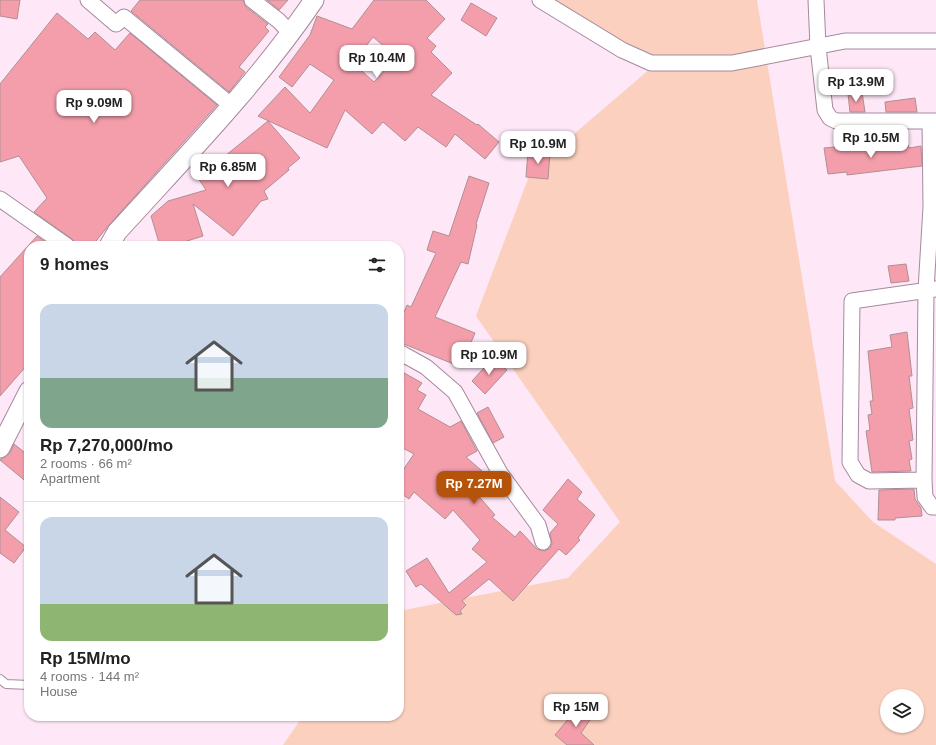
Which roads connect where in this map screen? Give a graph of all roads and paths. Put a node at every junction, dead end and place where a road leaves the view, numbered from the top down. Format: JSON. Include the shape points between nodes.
{"nodes":[{"id":1,"x":88,"y":0,"type":"edge"},
{"id":2,"x":252,"y":0,"type":"edge"},
{"id":3,"x":314,"y":0,"type":"edge"},
{"id":4,"x":540,"y":0,"type":"edge"},
{"id":5,"x":816,"y":0,"type":"edge"},
{"id":6,"x":291,"y":34,"type":"junction"},
{"id":7,"x":936,"y":41,"type":"edge"},
{"id":8,"x":818,"y":47,"type":"junction"},
{"id":9,"x":232,"y":106,"type":"junction"},
{"id":10,"x":933,"y":121,"type":"edge"},
{"id":11,"x":0,"y":199,"type":"edge"},
{"id":12,"x":933,"y":207,"type":"edge"},
{"id":13,"x":60,"y":241,"type":"edge"},
{"id":14,"x":112,"y":241,"type":"edge"},
{"id":15,"x":931,"y":290,"type":"edge"},
{"id":16,"x":404,"y":355,"type":"edge"},
{"id":17,"x":24,"y":401,"type":"edge"},
{"id":18,"x":0,"y":448,"type":"edge"},
{"id":19,"x":924,"y":480,"type":"junction"},
{"id":20,"x":936,"y":507,"type":"edge"},
{"id":21,"x":543,"y":542,"type":"dead end"},
{"id":22,"x":0,"y":679,"type":"edge"},
{"id":23,"x":24,"y":685,"type":"edge"}],
"edges":[{"from":1,"to":9,"type":"street","via":[[116,24],[124,17]]},
{"from":2,"to":6,"type":"street"},
{"from":3,"to":6,"type":"street"},
{"from":4,"to":8,"type":"street","via":[[622,50],[651,63],[732,63]]},
{"from":5,"to":8,"type":"street"},
{"from":6,"to":9,"type":"street"},
{"from":7,"to":8,"type":"street","via":[[845,41]]},
{"from":8,"to":10,"type":"street","via":[[825,110],[830,118],[836,121]]},
{"from":9,"to":14,"type":"street","via":[[117,232]]},
{"from":10,"to":12,"type":"street"},
{"from":11,"to":13,"type":"street"},
{"from":12,"to":15,"type":"street"},
{"from":15,"to":19,"type":"street"},
{"from":15,"to":19,"type":"street","via":[[852,301],[850,462],[858,476],[869,481]]},
{"from":16,"to":21,"type":"street","via":[[426,367],[455,392],[500,473],[538,525]]},
{"from":17,"to":18,"type":"street"},
{"from":19,"to":20,"type":"street","via":[[925,497],[932,507]]},
{"from":22,"to":23,"type":"lane","via":[[6,684]]}]}
